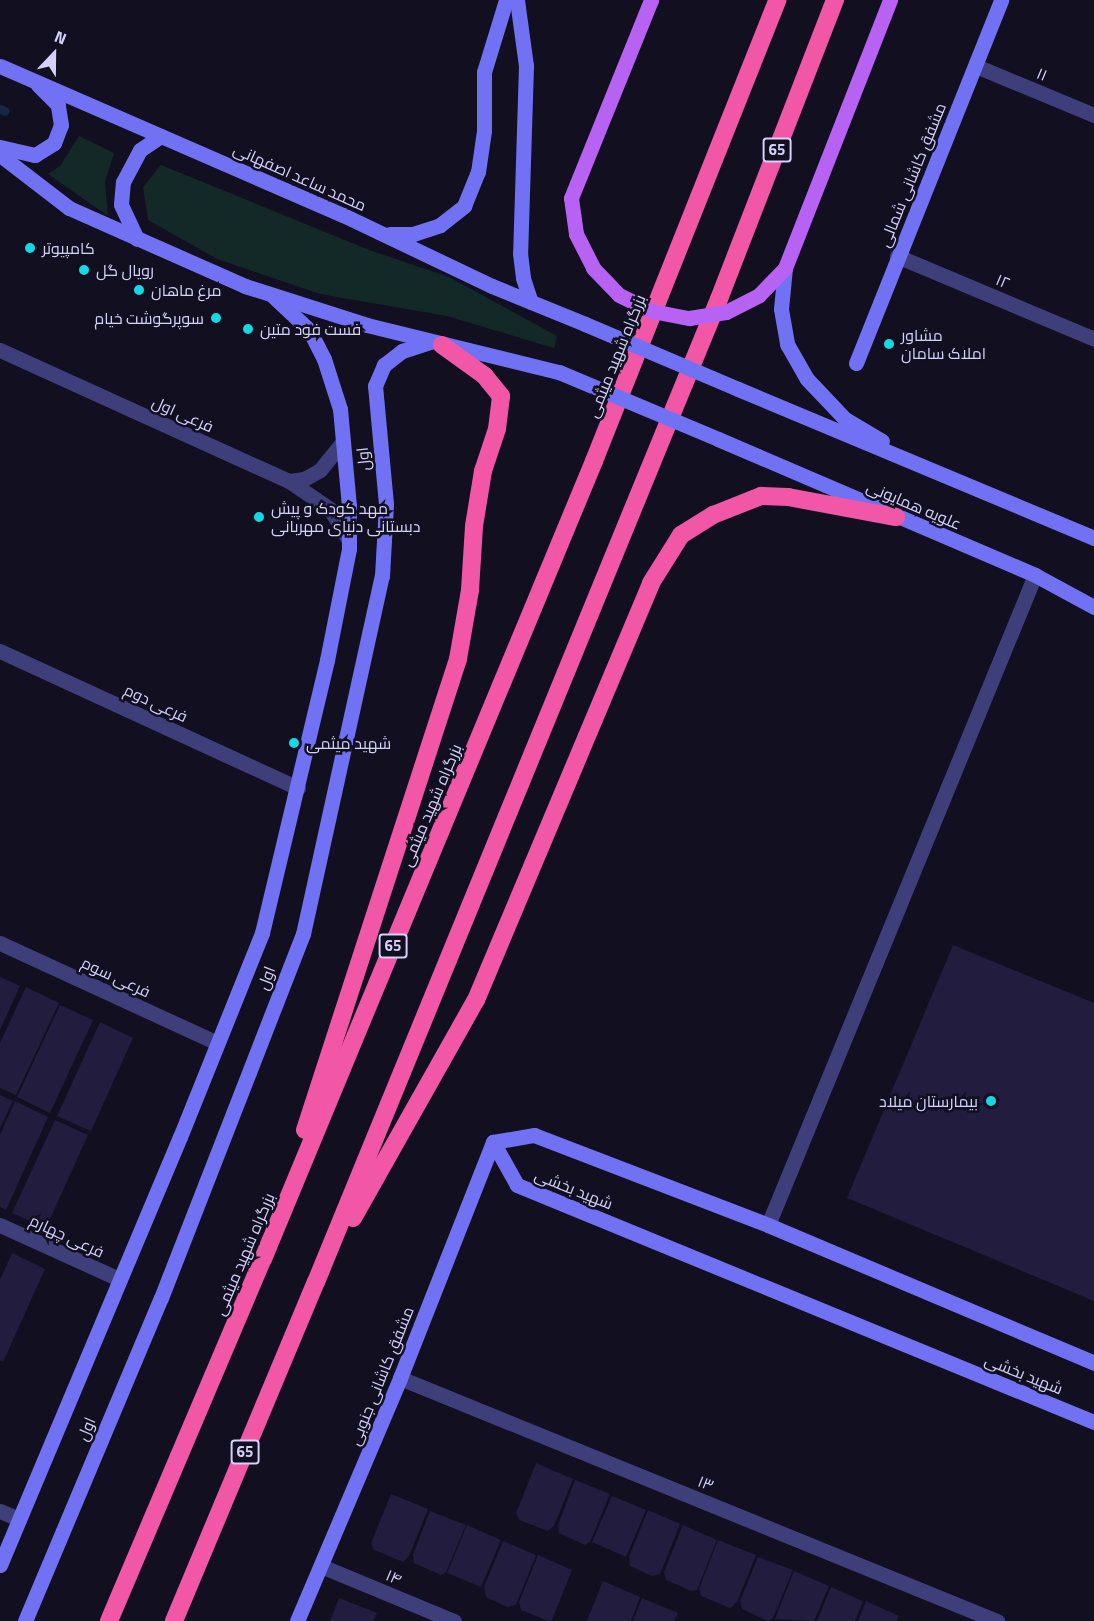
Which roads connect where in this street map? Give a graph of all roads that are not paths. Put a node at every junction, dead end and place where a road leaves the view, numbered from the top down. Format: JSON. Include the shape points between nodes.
{"nodes":[{"id":1,"x":506,"y":0,"type":"edge"},
{"id":2,"x":517,"y":0,"type":"edge"},
{"id":3,"x":651,"y":0,"type":"edge"},
{"id":4,"x":777,"y":0,"type":"edge"},
{"id":5,"x":835,"y":0,"type":"edge"},
{"id":6,"x":890,"y":0,"type":"edge"},
{"id":7,"x":996,"y":1,"type":"edge"},
{"id":8,"x":0,"y":66,"type":"edge"},
{"id":9,"x":976,"y":66,"type":"junction"},
{"id":10,"x":33,"y":80,"type":"junction"},
{"id":11,"x":1094,"y":116,"type":"edge"},
{"id":12,"x":161,"y":136,"type":"junction"},
{"id":13,"x":0,"y":147,"type":"edge"},
{"id":14,"x":0,"y":155,"type":"edge"},
{"id":15,"x":383,"y":234,"type":"junction"},
{"id":16,"x":137,"y":239,"type":"junction"},
{"id":17,"x":897,"y":256,"type":"junction"},
{"id":18,"x":785,"y":268,"type":"junction"},
{"id":19,"x":272,"y":295,"type":"junction"},
{"id":20,"x":531,"y":302,"type":"junction"},
{"id":21,"x":1094,"y":339,"type":"edge"},
{"id":22,"x":436,"y":343,"type":"junction"},
{"id":23,"x":0,"y":350,"type":"edge"},
{"id":24,"x":856,"y":363,"type":"dead end"},
{"id":25,"x":343,"y":442,"type":"junction"},
{"id":26,"x":925,"y":467,"type":"junction"},
{"id":27,"x":289,"y":481,"type":"junction"},
{"id":28,"x":896,"y":517,"type":"junction"},
{"id":29,"x":1094,"y":538,"type":"edge"},
{"id":30,"x":349,"y":541,"type":"junction"},
{"id":31,"x":1035,"y":575,"type":"junction"},
{"id":32,"x":1094,"y":607,"type":"edge"},
{"id":33,"x":0,"y":651,"type":"edge"},
{"id":34,"x":298,"y":788,"type":"junction"},
{"id":35,"x":0,"y":943,"type":"edge"},
{"id":36,"x":217,"y":1043,"type":"junction"},
{"id":37,"x":494,"y":1142,"type":"junction"},
{"id":38,"x":0,"y":1225,"type":"edge"},
{"id":39,"x":768,"y":1225,"type":"junction"},
{"id":40,"x":263,"y":1259,"type":"junction"},
{"id":41,"x":119,"y":1279,"type":"junction"},
{"id":42,"x":316,"y":1282,"type":"junction"},
{"id":43,"x":1094,"y":1363,"type":"edge"},
{"id":44,"x":400,"y":1378,"type":"junction"},
{"id":45,"x":1094,"y":1422,"type":"edge"},
{"id":46,"x":0,"y":1511,"type":"edge"},
{"id":47,"x":19,"y":1519,"type":"junction"},
{"id":48,"x":0,"y":1565,"type":"edge"},
{"id":49,"x":321,"y":1566,"type":"junction"},
{"id":50,"x":25,"y":1621,"type":"edge"},
{"id":51,"x":109,"y":1621,"type":"edge"},
{"id":52,"x":174,"y":1621,"type":"edge"},
{"id":53,"x":297,"y":1621,"type":"edge"},
{"id":54,"x":454,"y":1621,"type":"edge"},
{"id":55,"x":997,"y":1621,"type":"edge"}],
"edges":[{"from":1,"to":15,"type":"street","via":[[484,72],[484,131],[478,172],[464,206],[440,225],[413,234]]},
{"from":2,"to":20,"type":"street","via":[[526,66],[520,253]]},
{"from":3,"to":18,"type":"main road","bridge":true,"via":[[571,198],[576,234],[593,268],[619,295],[652,312],[689,318],[726,312],[759,295]]},
{"from":4,"to":40,"type":"highway","name":"بزرگراه شهید میثمی","number":"65","via":[[612,418]]},
{"from":5,"to":42,"type":"highway","number":"65","via":[[719,299]]},
{"from":6,"to":18,"type":"main road"},
{"from":7,"to":9,"type":"street","name":"مشفق کاشانی شمالی"},
{"from":8,"to":10,"type":"street","name":"محمد ساعد اصفهانی"},
{"from":9,"to":11,"type":"street","name":"۱۱"},
{"from":9,"to":17,"type":"street","name":"مشفق کاشانی شمالی"},
{"from":10,"to":12,"type":"street","name":"محمد ساعد اصفهانی"},
{"from":10,"to":13,"type":"street","via":[[58,105],[61,125],[54,144],[35,155]]},
{"from":12,"to":15,"type":"street","name":"محمد ساعد اصفهانی"},
{"from":12,"to":16,"type":"street","via":[[140,150],[123,182],[121,204]]},
{"from":14,"to":16,"type":"street","via":[[69,208]]},
{"from":15,"to":20,"type":"street","name":"محمد ساعد اصفهانی"},
{"from":16,"to":19,"type":"street"},
{"from":17,"to":21,"type":"street","name":"۱۲"},
{"from":17,"to":24,"type":"street","name":"مشفق کاشانی شمالی"},
{"from":18,"to":26,"type":"street","via":[[780,309],[788,344],[807,380],[845,418]]},
{"from":19,"to":22,"type":"street"},
{"from":19,"to":25,"type":"street","name":"اول","via":[[309,330],[324,358],[340,409]]},
{"from":20,"to":26,"type":"street","name":"محمد ساعد اصفهانی","bridge":true},
{"from":22,"to":28,"type":"street","name":"علویه همایونی","bridge":true,"via":[[559,372]]},
{"from":22,"to":40,"type":"highway","via":[[485,376],[501,396],[474,526],[470,590],[458,659]]},
{"from":22,"to":50,"type":"street","name":"اول","via":[[402,351],[384,365],[375,386],[386,504],[382,576],[303,934],[161,1298]]},
{"from":23,"to":27,"type":"street","name":"فرعی اول"},
{"from":25,"to":27,"type":"street","via":[[320,470],[304,479]]},
{"from":25,"to":30,"type":"street","name":"اول"},
{"from":26,"to":29,"type":"street"},
{"from":27,"to":30,"type":"street","name":"فرعی اول","via":[[330,509]]},
{"from":28,"to":31,"type":"street","name":"علویه همایونی"},
{"from":28,"to":42,"type":"highway","via":[[789,497],[760,496],[713,515],[681,535],[651,583],[476,1000]]},
{"from":30,"to":34,"type":"street","name":"اول","via":[[339,606]]},
{"from":31,"to":32,"type":"street","name":"علویه همایونی"},
{"from":31,"to":39,"type":"street"},
{"from":33,"to":34,"type":"street","name":"فرعی دوم"},
{"from":34,"to":36,"type":"street","name":"اول","via":[[262,933]]},
{"from":35,"to":36,"type":"street","name":"فرعی سوم"},
{"from":36,"to":41,"type":"street","name":"اول"},
{"from":37,"to":39,"type":"street","via":[[534,1135]]},
{"from":37,"to":44,"type":"street","name":"مشفق کاشانی جنوبی"},
{"from":37,"to":45,"type":"street","name":"شهید بخشی","via":[[517,1185]]},
{"from":38,"to":41,"type":"street","name":"فرعی چهارم"},
{"from":39,"to":43,"type":"street"},
{"from":40,"to":51,"type":"highway","name":"بزرگراه شهید میثمی","number":"65"},
{"from":41,"to":47,"type":"street","name":"اول"},
{"from":42,"to":52,"type":"highway","number":"65"},
{"from":44,"to":49,"type":"street","name":"مشفق کاشانی جنوبی"},
{"from":44,"to":55,"type":"street","name":"۱۳"},
{"from":46,"to":47,"type":"street"},
{"from":47,"to":48,"type":"street","name":"اول"},
{"from":49,"to":53,"type":"street","name":"مشفق کاشانی جنوبی"},
{"from":49,"to":54,"type":"street","name":"۱۴"}]}
